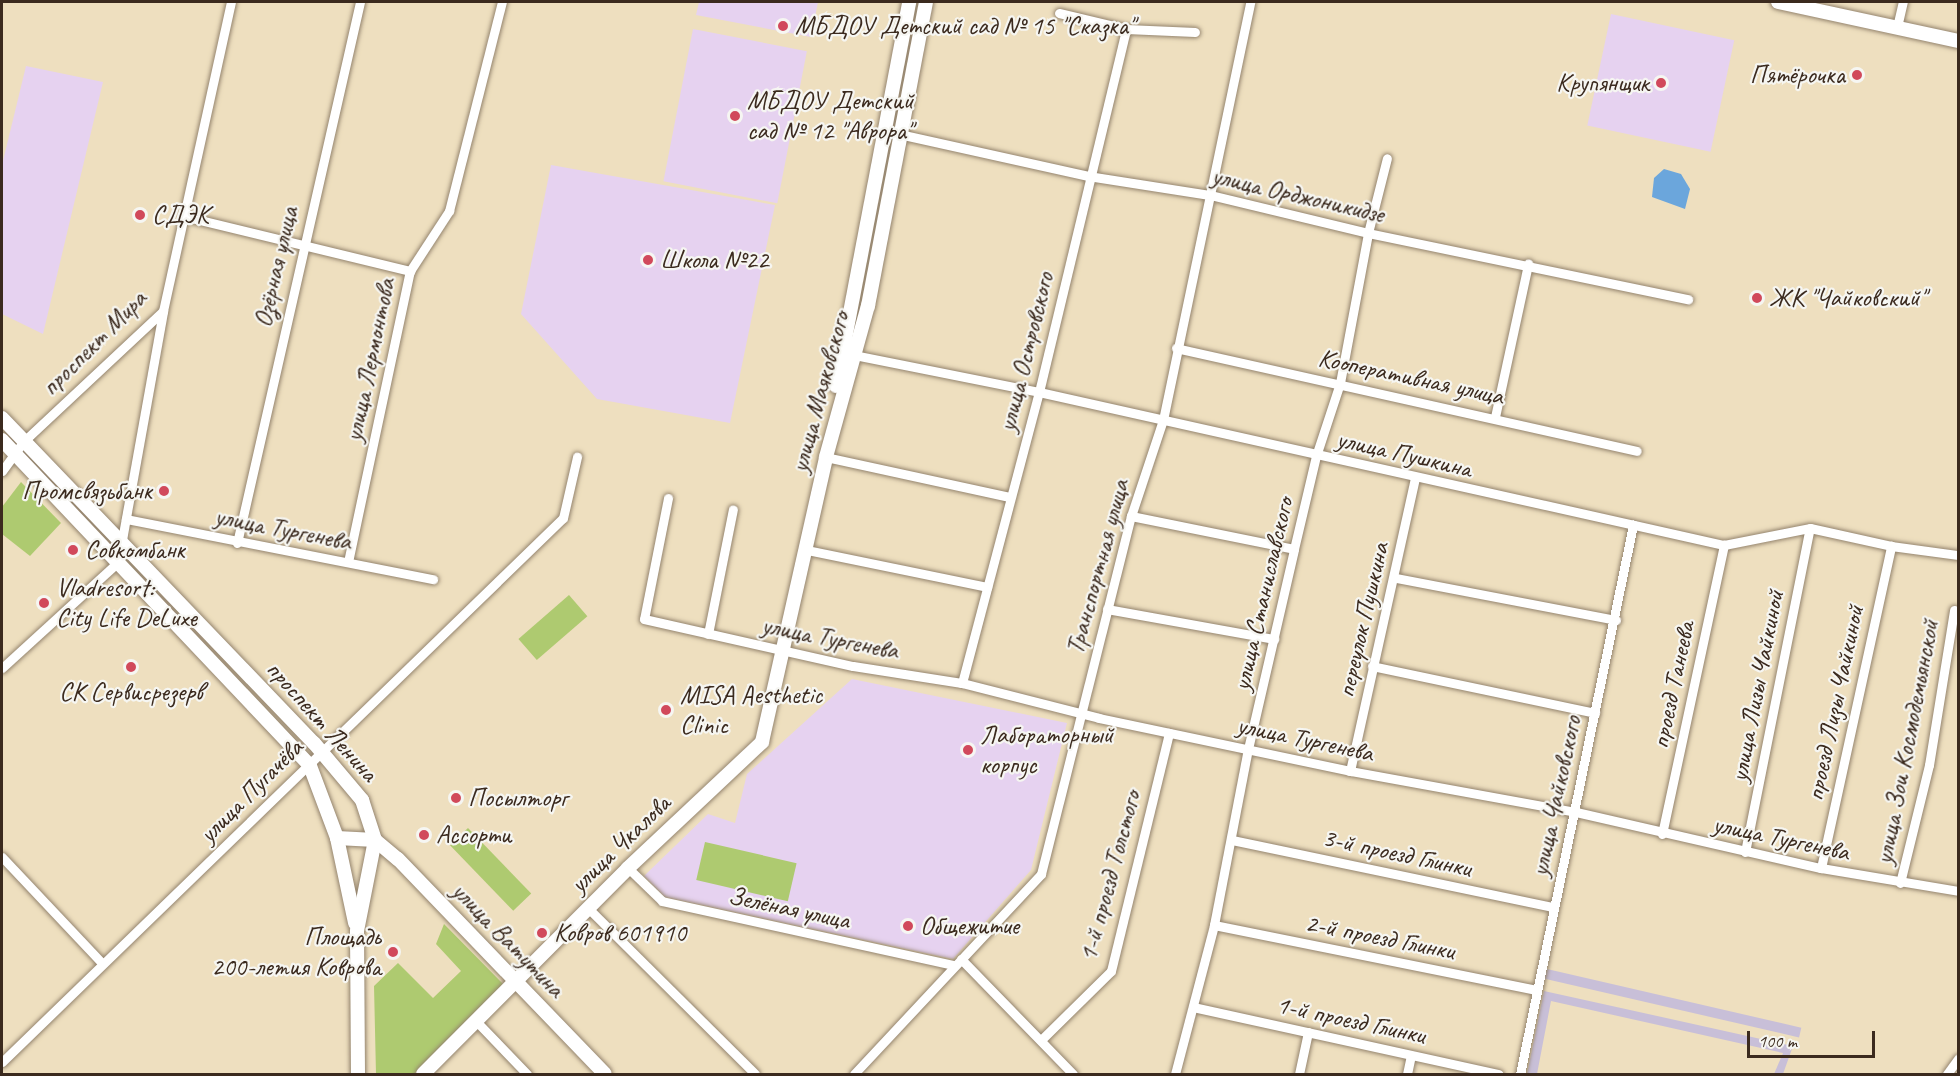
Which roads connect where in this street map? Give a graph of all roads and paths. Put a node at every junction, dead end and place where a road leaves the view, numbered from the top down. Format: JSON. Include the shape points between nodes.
{"nodes":[{"id":1,"x":231,"y":2,"type":"edge"},
{"id":2,"x":360,"y":2,"type":"edge"},
{"id":3,"x":502,"y":2,"type":"edge"},
{"id":4,"x":909,"y":2,"type":"edge"},
{"id":5,"x":926,"y":2,"type":"edge"},
{"id":6,"x":1250,"y":2,"type":"edge"},
{"id":7,"x":1778,"y":2,"type":"edge"},
{"id":8,"x":1902,"y":2,"type":"edge"},
{"id":9,"x":1059,"y":13,"type":"dead end"},
{"id":10,"x":1897,"y":27,"type":"junction"},
{"id":11,"x":1126,"y":29,"type":"junction"},
{"id":12,"x":1195,"y":32,"type":"dead end"},
{"id":13,"x":1959,"y":41,"type":"edge"},
{"id":14,"x":899,"y":134,"type":"junction"},
{"id":15,"x":1387,"y":158,"type":"dead end"},
{"id":16,"x":1088,"y":176,"type":"junction"},
{"id":17,"x":1210,"y":195,"type":"junction"},
{"id":18,"x":183,"y":216,"type":"junction"},
{"id":19,"x":1368,"y":233,"type":"junction"},
{"id":20,"x":302,"y":247,"type":"junction"},
{"id":21,"x":1528,"y":264,"type":"junction"},
{"id":22,"x":410,"y":271,"type":"junction"},
{"id":23,"x":1688,"y":298,"type":"dead end"},
{"id":24,"x":163,"y":311,"type":"junction"},
{"id":25,"x":1176,"y":348,"type":"junction"},
{"id":26,"x":847,"y":353,"type":"junction"},
{"id":27,"x":1340,"y":383,"type":"junction"},
{"id":28,"x":1039,"y":392,"type":"junction"},
{"id":29,"x":1495,"y":417,"type":"junction"},
{"id":30,"x":2,"y":418,"type":"edge"},
{"id":31,"x":1163,"y":420,"type":"junction"},
{"id":32,"x":2,"y":440,"type":"edge"},
{"id":33,"x":24,"y":441,"type":"junction"},
{"id":34,"x":1637,"y":451,"type":"dead end"},
{"id":35,"x":15,"y":454,"type":"junction"},
{"id":36,"x":578,"y":456,"type":"dead end"},
{"id":37,"x":1316,"y":456,"type":"junction"},
{"id":38,"x":826,"y":457,"type":"junction"},
{"id":39,"x":2,"y":471,"type":"edge"},
{"id":40,"x":1415,"y":479,"type":"junction"},
{"id":41,"x":1010,"y":497,"type":"junction"},
{"id":42,"x":668,"y":498,"type":"dead end"},
{"id":43,"x":733,"y":509,"type":"dead end"},
{"id":44,"x":1131,"y":516,"type":"junction"},
{"id":45,"x":126,"y":519,"type":"junction"},
{"id":46,"x":1633,"y":525,"type":"junction"},
{"id":47,"x":1810,"y":528,"type":"junction"},
{"id":48,"x":237,"y":543,"type":"junction"},
{"id":49,"x":123,"y":544,"type":"junction"},
{"id":50,"x":1724,"y":545,"type":"junction"},
{"id":51,"x":1891,"y":546,"type":"junction"},
{"id":52,"x":1294,"y":549,"type":"junction"},
{"id":53,"x":807,"y":550,"type":"junction"},
{"id":54,"x":1959,"y":555,"type":"edge"},
{"id":55,"x":118,"y":562,"type":"junction"},
{"id":56,"x":348,"y":562,"type":"junction"},
{"id":57,"x":1396,"y":578,"type":"junction"},
{"id":58,"x":433,"y":579,"type":"dead end"},
{"id":59,"x":987,"y":587,"type":"junction"},
{"id":60,"x":1107,"y":609,"type":"junction"},
{"id":61,"x":1954,"y":610,"type":"dead end"},
{"id":62,"x":1616,"y":620,"type":"junction"},
{"id":63,"x":708,"y":634,"type":"junction"},
{"id":64,"x":1274,"y":639,"type":"junction"},
{"id":65,"x":785,"y":652,"type":"junction"},
{"id":66,"x":1372,"y":666,"type":"junction"},
{"id":67,"x":2,"y":668,"type":"edge"},
{"id":68,"x":962,"y":683,"type":"junction"},
{"id":69,"x":1081,"y":713,"type":"junction"},
{"id":70,"x":1595,"y":713,"type":"junction"},
{"id":71,"x":1169,"y":733,"type":"junction"},
{"id":72,"x":1248,"y":749,"type":"junction"},
{"id":73,"x":321,"y":751,"type":"junction"},
{"id":74,"x":310,"y":766,"type":"junction"},
{"id":75,"x":1350,"y":771,"type":"junction"},
{"id":76,"x":724,"y":776,"type":"joint"},
{"id":77,"x":1576,"y":812,"type":"junction"},
{"id":78,"x":1662,"y":834,"type":"junction"},
{"id":79,"x":337,"y":838,"type":"junction"},
{"id":80,"x":375,"y":840,"type":"junction"},
{"id":81,"x":1232,"y":840,"type":"junction"},
{"id":82,"x":1745,"y":852,"type":"junction"},
{"id":83,"x":2,"y":856,"type":"edge"},
{"id":84,"x":628,"y":868,"type":"junction"},
{"id":85,"x":1821,"y":868,"type":"junction"},
{"id":86,"x":1900,"y":883,"type":"junction"},
{"id":87,"x":1959,"y":891,"type":"edge"},
{"id":88,"x":1553,"y":907,"type":"junction"},
{"id":89,"x":588,"y":908,"type":"junction"},
{"id":90,"x":1214,"y":925,"type":"junction"},
{"id":91,"x":357,"y":931,"type":"junction"},
{"id":92,"x":957,"y":962,"type":"junction"},
{"id":93,"x":102,"y":963,"type":"junction"},
{"id":94,"x":515,"y":981,"type":"junction"},
{"id":95,"x":1537,"y":990,"type":"junction"},
{"id":96,"x":1193,"y":1007,"type":"junction"},
{"id":97,"x":476,"y":1021,"type":"junction"},
{"id":98,"x":1308,"y":1032,"type":"junction"},
{"id":99,"x":1041,"y":1040,"type":"junction"},
{"id":100,"x":1411,"y":1055,"type":"junction"},
{"id":101,"x":1959,"y":1059,"type":"edge"},
{"id":102,"x":2,"y":1062,"type":"edge"},
{"id":103,"x":357,"y":1074,"type":"edge"},
{"id":104,"x":423,"y":1074,"type":"edge"},
{"id":105,"x":527,"y":1074,"type":"edge"},
{"id":106,"x":605,"y":1074,"type":"edge"},
{"id":107,"x":754,"y":1074,"type":"edge"},
{"id":108,"x":854,"y":1074,"type":"edge"},
{"id":109,"x":1073,"y":1074,"type":"edge"},
{"id":110,"x":1175,"y":1074,"type":"edge"},
{"id":111,"x":1299,"y":1074,"type":"edge"},
{"id":112,"x":1407,"y":1074,"type":"edge"},
{"id":113,"x":1499,"y":1074,"type":"edge"},
{"id":114,"x":1520,"y":1074,"type":"edge"},
{"id":115,"x":1947,"y":1074,"type":"edge"}],
"edges":[{"from":1,"to":18,"type":"street","name":"проспект Мира"},
{"from":2,"to":20,"type":"street","name":"Озёрная улица"},
{"from":3,"to":22,"type":"street","name":"улица Лермонтова","via":[[449,211]]},
{"from":4,"to":26,"type":"street","name":"улица Маяковского"},
{"from":5,"to":14,"type":"street","name":"улица Маяковского"},
{"from":6,"to":17,"type":"street","name":"Транспортная улица"},
{"from":7,"to":10,"type":"street"},
{"from":8,"to":10,"type":"street"},
{"from":9,"to":11,"type":"street"},
{"from":10,"to":13,"type":"street"},
{"from":11,"to":12,"type":"street"},
{"from":11,"to":16,"type":"street","name":"улица Островского"},
{"from":14,"to":16,"type":"street","name":"улица Орджоникидзе"},
{"from":14,"to":26,"type":"street","name":"улица Маяковского","via":[[868,306]]},
{"from":15,"to":19,"type":"street","name":"улица Станиславского"},
{"from":16,"to":17,"type":"street","name":"улица Орджоникидзе"},
{"from":16,"to":28,"type":"street","name":"улица Островского"},
{"from":17,"to":19,"type":"street","name":"улица Орджоникидзе"},
{"from":17,"to":25,"type":"street","name":"Транспортная улица"},
{"from":18,"to":20,"type":"street"},
{"from":18,"to":24,"type":"street","name":"проспект Мира"},
{"from":19,"to":21,"type":"street","name":"улица Орджоникидзе"},
{"from":19,"to":27,"type":"street","name":"улица Станиславского"},
{"from":20,"to":22,"type":"street"},
{"from":20,"to":48,"type":"street","name":"Озёрная улица"},
{"from":21,"to":23,"type":"street","name":"улица Орджоникидзе"},
{"from":21,"to":29,"type":"street"},
{"from":22,"to":56,"type":"street","name":"улица Лермонтова"},
{"from":24,"to":33,"type":"street","name":"проспект Мира"},
{"from":24,"to":45,"type":"street"},
{"from":25,"to":27,"type":"street","name":"Кооперативная улица"},
{"from":25,"to":31,"type":"street","name":"Транспортная улица"},
{"from":26,"to":28,"type":"street","name":"улица Пушкина"},
{"from":26,"to":38,"type":"street","name":"улица Маяковского"},
{"from":27,"to":29,"type":"street","name":"Кооперативная улица"},
{"from":27,"to":37,"type":"street","name":"улица Станиславского"},
{"from":28,"to":31,"type":"street","name":"улица Пушкина"},
{"from":28,"to":41,"type":"street","name":"улица Островского"},
{"from":29,"to":34,"type":"street","name":"Кооперативная улица"},
{"from":30,"to":33,"type":"street","name":"проспект Ленина"},
{"from":31,"to":37,"type":"street","name":"улица Пушкина"},
{"from":31,"to":44,"type":"street","name":"Транспортная улица"},
{"from":32,"to":35,"type":"street","name":"проспект Ленина"},
{"from":33,"to":35,"type":"street","name":"проспект Мира"},
{"from":33,"to":49,"type":"street","name":"проспект Ленина"},
{"from":35,"to":39,"type":"street","name":"проспект Мира"},
{"from":35,"to":55,"type":"street","name":"проспект Ленина"},
{"from":36,"to":73,"type":"street","name":"улица Пугачёва","via":[[563,518]]},
{"from":37,"to":40,"type":"street","name":"улица Пушкина"},
{"from":37,"to":52,"type":"street","name":"улица Станиславского"},
{"from":38,"to":41,"type":"street"},
{"from":38,"to":53,"type":"street","name":"улица Маяковского"},
{"from":40,"to":46,"type":"street","name":"улица Пушкина"},
{"from":40,"to":57,"type":"street","name":"переулок Пушкина"},
{"from":41,"to":59,"type":"street","name":"улица Островского"},
{"from":42,"to":63,"type":"street","name":"улица Тургенева","via":[[645,618]]},
{"from":43,"to":63,"type":"street"},
{"from":44,"to":52,"type":"street"},
{"from":44,"to":60,"type":"street","name":"Транспортная улица"},
{"from":45,"to":48,"type":"street","name":"улица Тургенева"},
{"from":45,"to":49,"type":"street"},
{"from":46,"to":50,"type":"street","name":"улица Пушкина"},
{"from":46,"to":62,"type":"street","name":"улица Чайковского"},
{"from":47,"to":50,"type":"street","name":"улица Пушкина"},
{"from":47,"to":51,"type":"street","name":"улица Пушкина"},
{"from":47,"to":82,"type":"street","name":"улица Лизы Чайкиной"},
{"from":48,"to":56,"type":"street","name":"улица Тургенева"},
{"from":49,"to":55,"type":"street"},
{"from":49,"to":73,"type":"street","name":"проспект Ленина"},
{"from":50,"to":78,"type":"street","name":"проезд Танеева"},
{"from":51,"to":54,"type":"street","name":"улица Пушкина"},
{"from":51,"to":85,"type":"street","name":"проезд Лизы Чайкиной"},
{"from":52,"to":64,"type":"street","name":"улица Станиславского"},
{"from":53,"to":59,"type":"street"},
{"from":53,"to":65,"type":"street","name":"улица Маяковского"},
{"from":55,"to":67,"type":"street"},
{"from":55,"to":74,"type":"street","name":"проспект Ленина"},
{"from":56,"to":58,"type":"street","name":"улица Тургенева"},
{"from":57,"to":62,"type":"street"},
{"from":57,"to":66,"type":"street","name":"переулок Пушкина"},
{"from":59,"to":68,"type":"street","name":"улица Островского"},
{"from":60,"to":64,"type":"street"},
{"from":60,"to":69,"type":"street","name":"Транспортная улица"},
{"from":61,"to":86,"type":"street","name":"улица Зои Космодемьянской","via":[[1929,765]]},
{"from":62,"to":70,"type":"street","name":"улица Чайковского"},
{"from":63,"to":65,"type":"street","name":"улица Тургенева"},
{"from":64,"to":72,"type":"street","name":"улица Станиславского"},
{"from":65,"to":68,"type":"street","name":"улица Тургенева"},
{"from":65,"to":76,"type":"street","name":"улица Маяковского","via":[[762,742]]},
{"from":66,"to":70,"type":"street"},
{"from":66,"to":75,"type":"street","name":"переулок Пушкина"},
{"from":68,"to":69,"type":"street","name":"улица Тургенева"},
{"from":69,"to":71,"type":"street","name":"улица Тургенева"},
{"from":69,"to":92,"type":"street","name":"Транспортная улица","via":[[1041,874]]},
{"from":70,"to":77,"type":"street","name":"улица Чайковского"},
{"from":71,"to":72,"type":"street","name":"улица Тургенева"},
{"from":71,"to":99,"type":"street","name":"1-й проезд Толстого","via":[[1111,971]]},
{"from":72,"to":75,"type":"street","name":"улица Тургенева"},
{"from":72,"to":81,"type":"street","name":"улица Станиславского"},
{"from":73,"to":74,"type":"street","name":"улица Пугачёва"},
{"from":73,"to":80,"type":"street","name":"проспект Ленина","via":[[362,800]]},
{"from":74,"to":79,"type":"street","name":"проспект Ленина"},
{"from":74,"to":93,"type":"street","name":"улица Пугачёва"},
{"from":75,"to":77,"type":"street","name":"улица Тургенева"},
{"from":76,"to":84,"type":"street","name":"улица Чкалова"},
{"from":77,"to":78,"type":"street","name":"улица Тургенева"},
{"from":77,"to":88,"type":"street","name":"улица Чайковского"},
{"from":78,"to":82,"type":"street","name":"улица Тургенева"},
{"from":79,"to":80,"type":"street"},
{"from":79,"to":91,"type":"street","name":"проспект Ленина"},
{"from":80,"to":91,"type":"street"},
{"from":80,"to":94,"type":"street","name":"улица Ватутина"},
{"from":81,"to":88,"type":"street","name":"3-й проезд Глинки"},
{"from":81,"to":90,"type":"street","name":"улица Станиславского"},
{"from":82,"to":85,"type":"street","name":"улица Тургенева"},
{"from":83,"to":93,"type":"street"},
{"from":84,"to":89,"type":"street","name":"улица Чкалова"},
{"from":84,"to":92,"type":"street","name":"Зелёная улица","via":[[662,901]]},
{"from":85,"to":86,"type":"street","name":"улица Тургенева"},
{"from":86,"to":87,"type":"street","name":"улица Тургенева"},
{"from":88,"to":95,"type":"street","name":"улица Чайковского"},
{"from":89,"to":94,"type":"street","name":"улица Чкалова"},
{"from":89,"to":107,"type":"street"},
{"from":90,"to":95,"type":"street","name":"2-й проезд Глинки"},
{"from":90,"to":96,"type":"street","name":"улица Станиславского"},
{"from":91,"to":103,"type":"street"},
{"from":92,"to":99,"type":"street"},
{"from":92,"to":108,"type":"street","name":"Транспортная улица"},
{"from":93,"to":102,"type":"street","name":"улица Пугачёва"},
{"from":94,"to":97,"type":"street","name":"улица Чкалова"},
{"from":94,"to":106,"type":"street","name":"улица Ватутина"},
{"from":95,"to":114,"type":"street","name":"улица Чайковского"},
{"from":96,"to":98,"type":"street","name":"1-й проезд Глинки"},
{"from":96,"to":110,"type":"street","name":"улица Станиславского"},
{"from":97,"to":104,"type":"street","name":"улица Чкалова"},
{"from":97,"to":105,"type":"street"},
{"from":98,"to":100,"type":"street","name":"1-й проезд Глинки"},
{"from":98,"to":111,"type":"street"},
{"from":99,"to":109,"type":"street"},
{"from":100,"to":112,"type":"street"},
{"from":100,"to":113,"type":"street","name":"1-й проезд Глинки"},
{"from":101,"to":115,"type":"street"}]}
